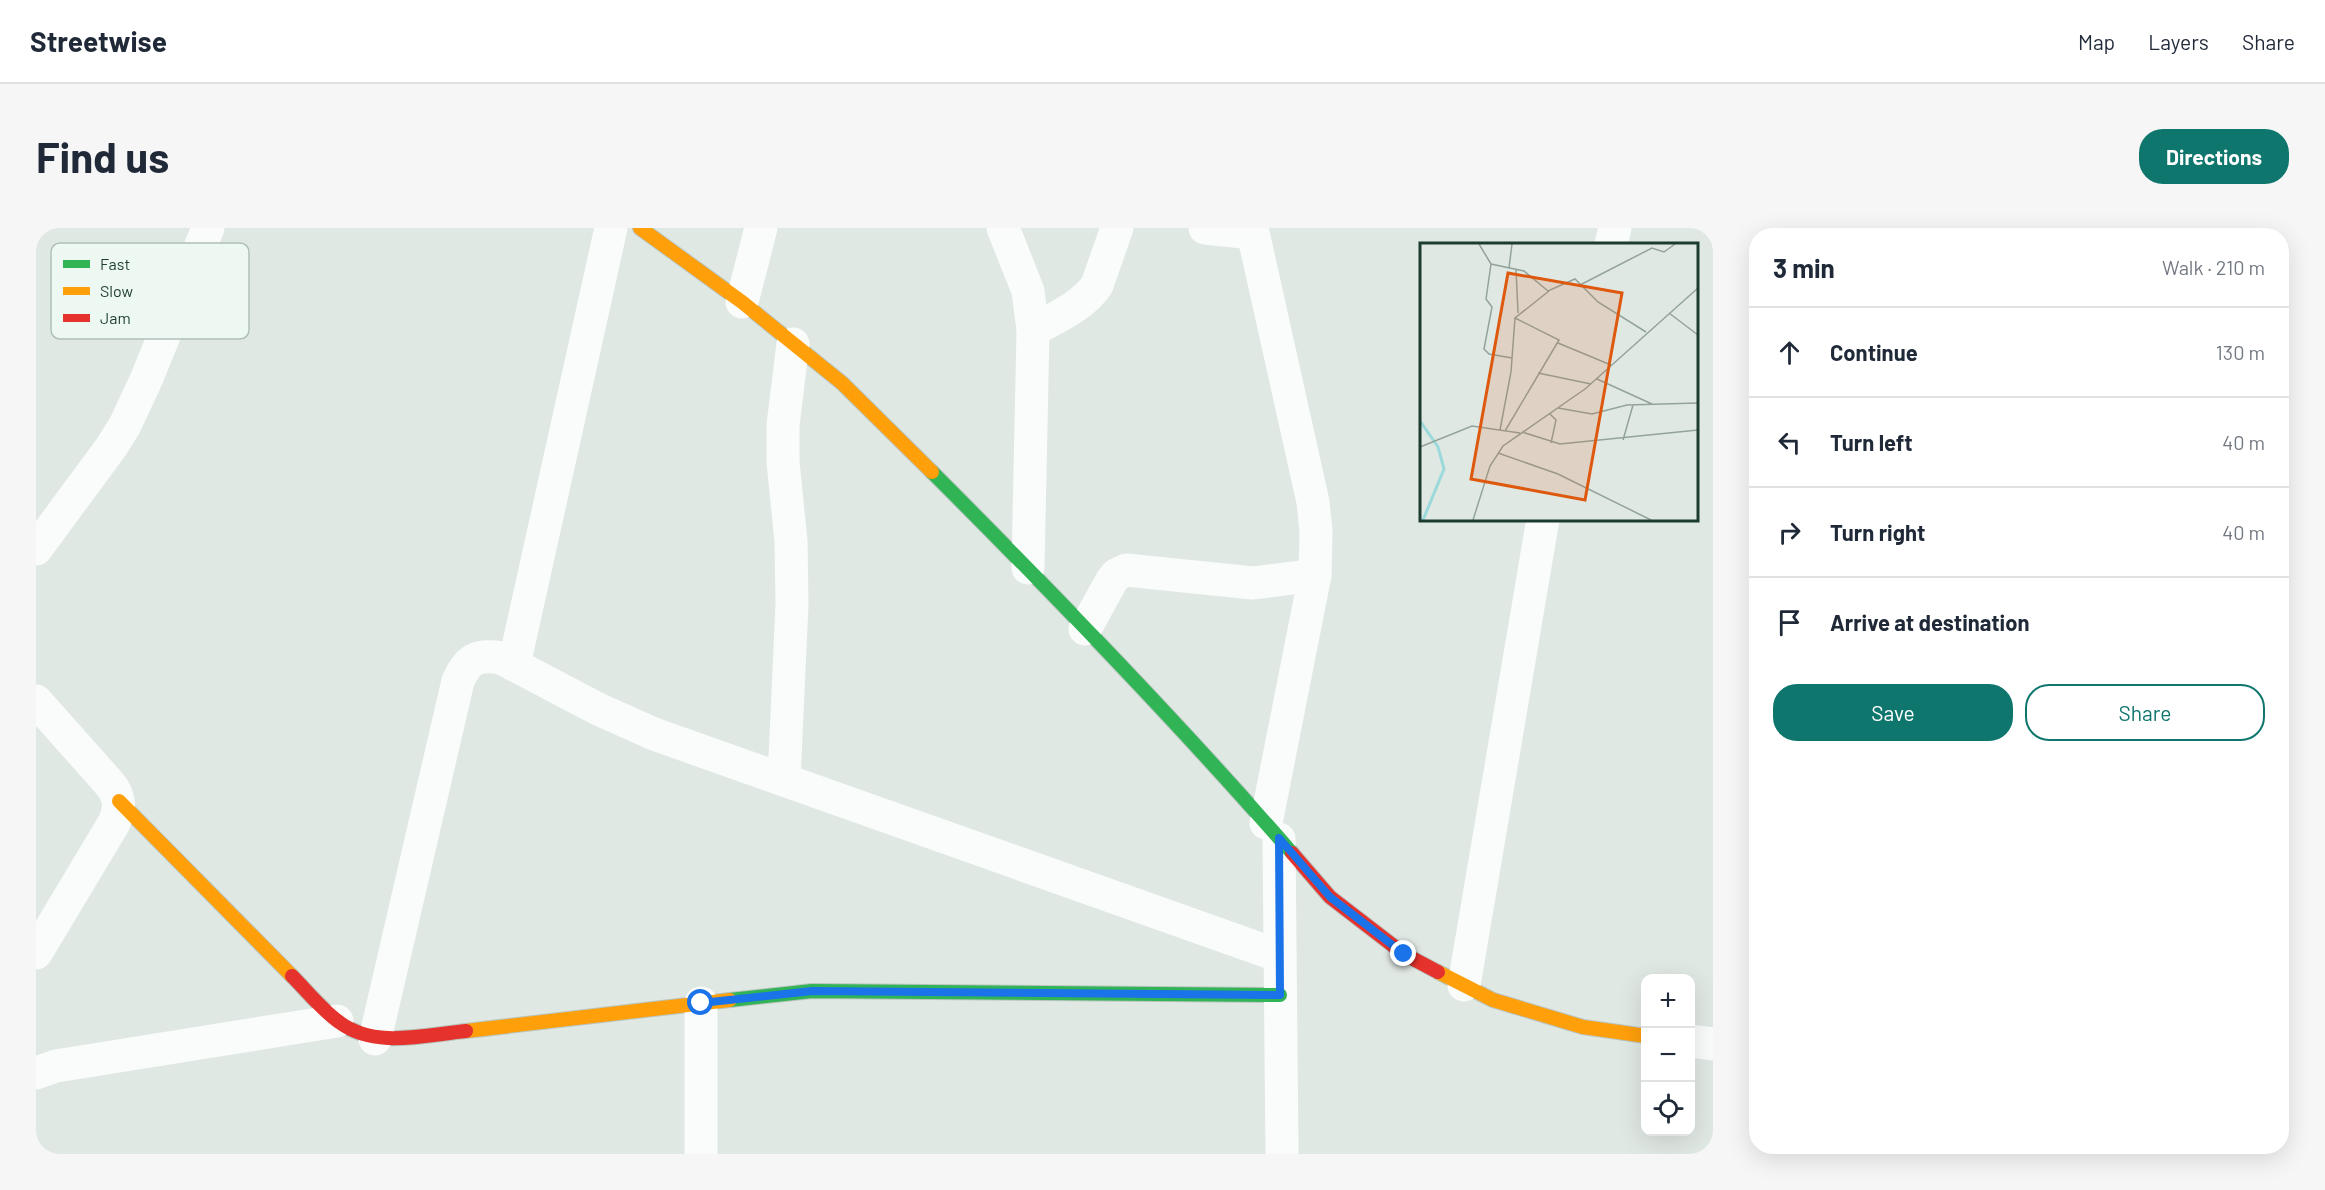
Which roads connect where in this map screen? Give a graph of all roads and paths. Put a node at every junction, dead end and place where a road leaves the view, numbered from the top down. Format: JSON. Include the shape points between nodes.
{"nodes":[{"id":1,"x":208,"y":228,"type":"edge"},
{"id":2,"x":611,"y":228,"type":"edge"},
{"id":3,"x":640,"y":228,"type":"edge"},
{"id":4,"x":761,"y":228,"type":"edge"},
{"id":5,"x":1003,"y":228,"type":"edge"},
{"id":6,"x":1117,"y":228,"type":"edge"},
{"id":7,"x":1205,"y":228,"type":"edge"},
{"id":8,"x":1615,"y":228,"type":"edge"},
{"id":9,"x":1252,"y":230,"type":"edge"},
{"id":10,"x":202,"y":243,"type":"edge"},
{"id":11,"x":1611,"y":243,"type":"edge"},
{"id":12,"x":742,"y":303,"type":"junction"},
{"id":13,"x":1033,"y":330,"type":"junction"},
{"id":14,"x":163,"y":339,"type":"edge"},
{"id":15,"x":793,"y":344,"type":"junction"},
{"id":16,"x":1543,"y":520,"type":"edge"},
{"id":17,"x":36,"y":549,"type":"edge"},
{"id":18,"x":1028,"y":568,"type":"junction"},
{"id":19,"x":1315,"y":574,"type":"junction"},
{"id":20,"x":1085,"y":629,"type":"junction"},
{"id":21,"x":514,"y":665,"type":"junction"},
{"id":22,"x":36,"y":701,"type":"edge"},
{"id":23,"x":784,"y":780,"type":"junction"},
{"id":24,"x":119,"y":801,"type":"junction"},
{"id":25,"x":1272,"y":831,"type":"junction"},
{"id":26,"x":36,"y":953,"type":"edge"},
{"id":27,"x":1280,"y":956,"type":"junction"},
{"id":28,"x":1464,"y":985,"type":"junction"},
{"id":29,"x":1280,"y":995,"type":"junction"},
{"id":30,"x":701,"y":1003,"type":"junction"},
{"id":31,"x":337,"y":1021,"type":"junction"},
{"id":32,"x":1641,"y":1035,"type":"edge"},
{"id":33,"x":375,"y":1038,"type":"junction"},
{"id":34,"x":1695,"y":1042,"type":"edge"},
{"id":35,"x":1713,"y":1044,"type":"edge"},
{"id":36,"x":36,"y":1073,"type":"edge"},
{"id":37,"x":701,"y":1154,"type":"edge"},
{"id":38,"x":1282,"y":1154,"type":"edge"}],
"edges":[{"from":1,"to":10,"type":"street"},
{"from":2,"to":21,"type":"street"},
{"from":3,"to":12,"type":"street"},
{"from":4,"to":12,"type":"street"},
{"from":5,"to":13,"type":"street","via":[[1028,291]]},
{"from":6,"to":13,"type":"street","via":[[1092,292]]},
{"from":7,"to":9,"type":"street"},
{"from":8,"to":11,"type":"street"},
{"from":9,"to":19,"type":"street","via":[[1313,502]]},
{"from":12,"to":15,"type":"street"},
{"from":13,"to":18,"type":"street"},
{"from":14,"to":17,"type":"street","via":[[125,425]]},
{"from":15,"to":18,"type":"street","via":[[842,383]]},
{"from":15,"to":23,"type":"street","via":[[783,425],[792,604]]},
{"from":16,"to":28,"type":"street"},
{"from":18,"to":20,"type":"street"},
{"from":19,"to":20,"type":"street","via":[[1253,583],[1126,570],[1112,580]]},
{"from":19,"to":25,"type":"street"},
{"from":20,"to":25,"type":"street"},
{"from":21,"to":23,"type":"street","via":[[636,726]]},
{"from":21,"to":33,"type":"street","via":[[501,658],[473,659],[458,681]]},
{"from":22,"to":24,"type":"street","via":[[110,783]]},
{"from":23,"to":27,"type":"street"},
{"from":24,"to":26,"type":"street","via":[[114,823]]},
{"from":24,"to":31,"type":"street"},
{"from":25,"to":27,"type":"street"},
{"from":25,"to":28,"type":"street","via":[[1330,897],[1404,954]]},
{"from":27,"to":29,"type":"street"},
{"from":28,"to":32,"type":"street","via":[[1493,1000],[1583,1027]]},
{"from":29,"to":30,"type":"street","via":[[812,991]]},
{"from":29,"to":38,"type":"street"},
{"from":30,"to":33,"type":"street"},
{"from":30,"to":37,"type":"street"},
{"from":31,"to":33,"type":"street","via":[[355,1034]]},
{"from":31,"to":36,"type":"street","via":[[56,1066]]},
{"from":34,"to":35,"type":"street"}]}
